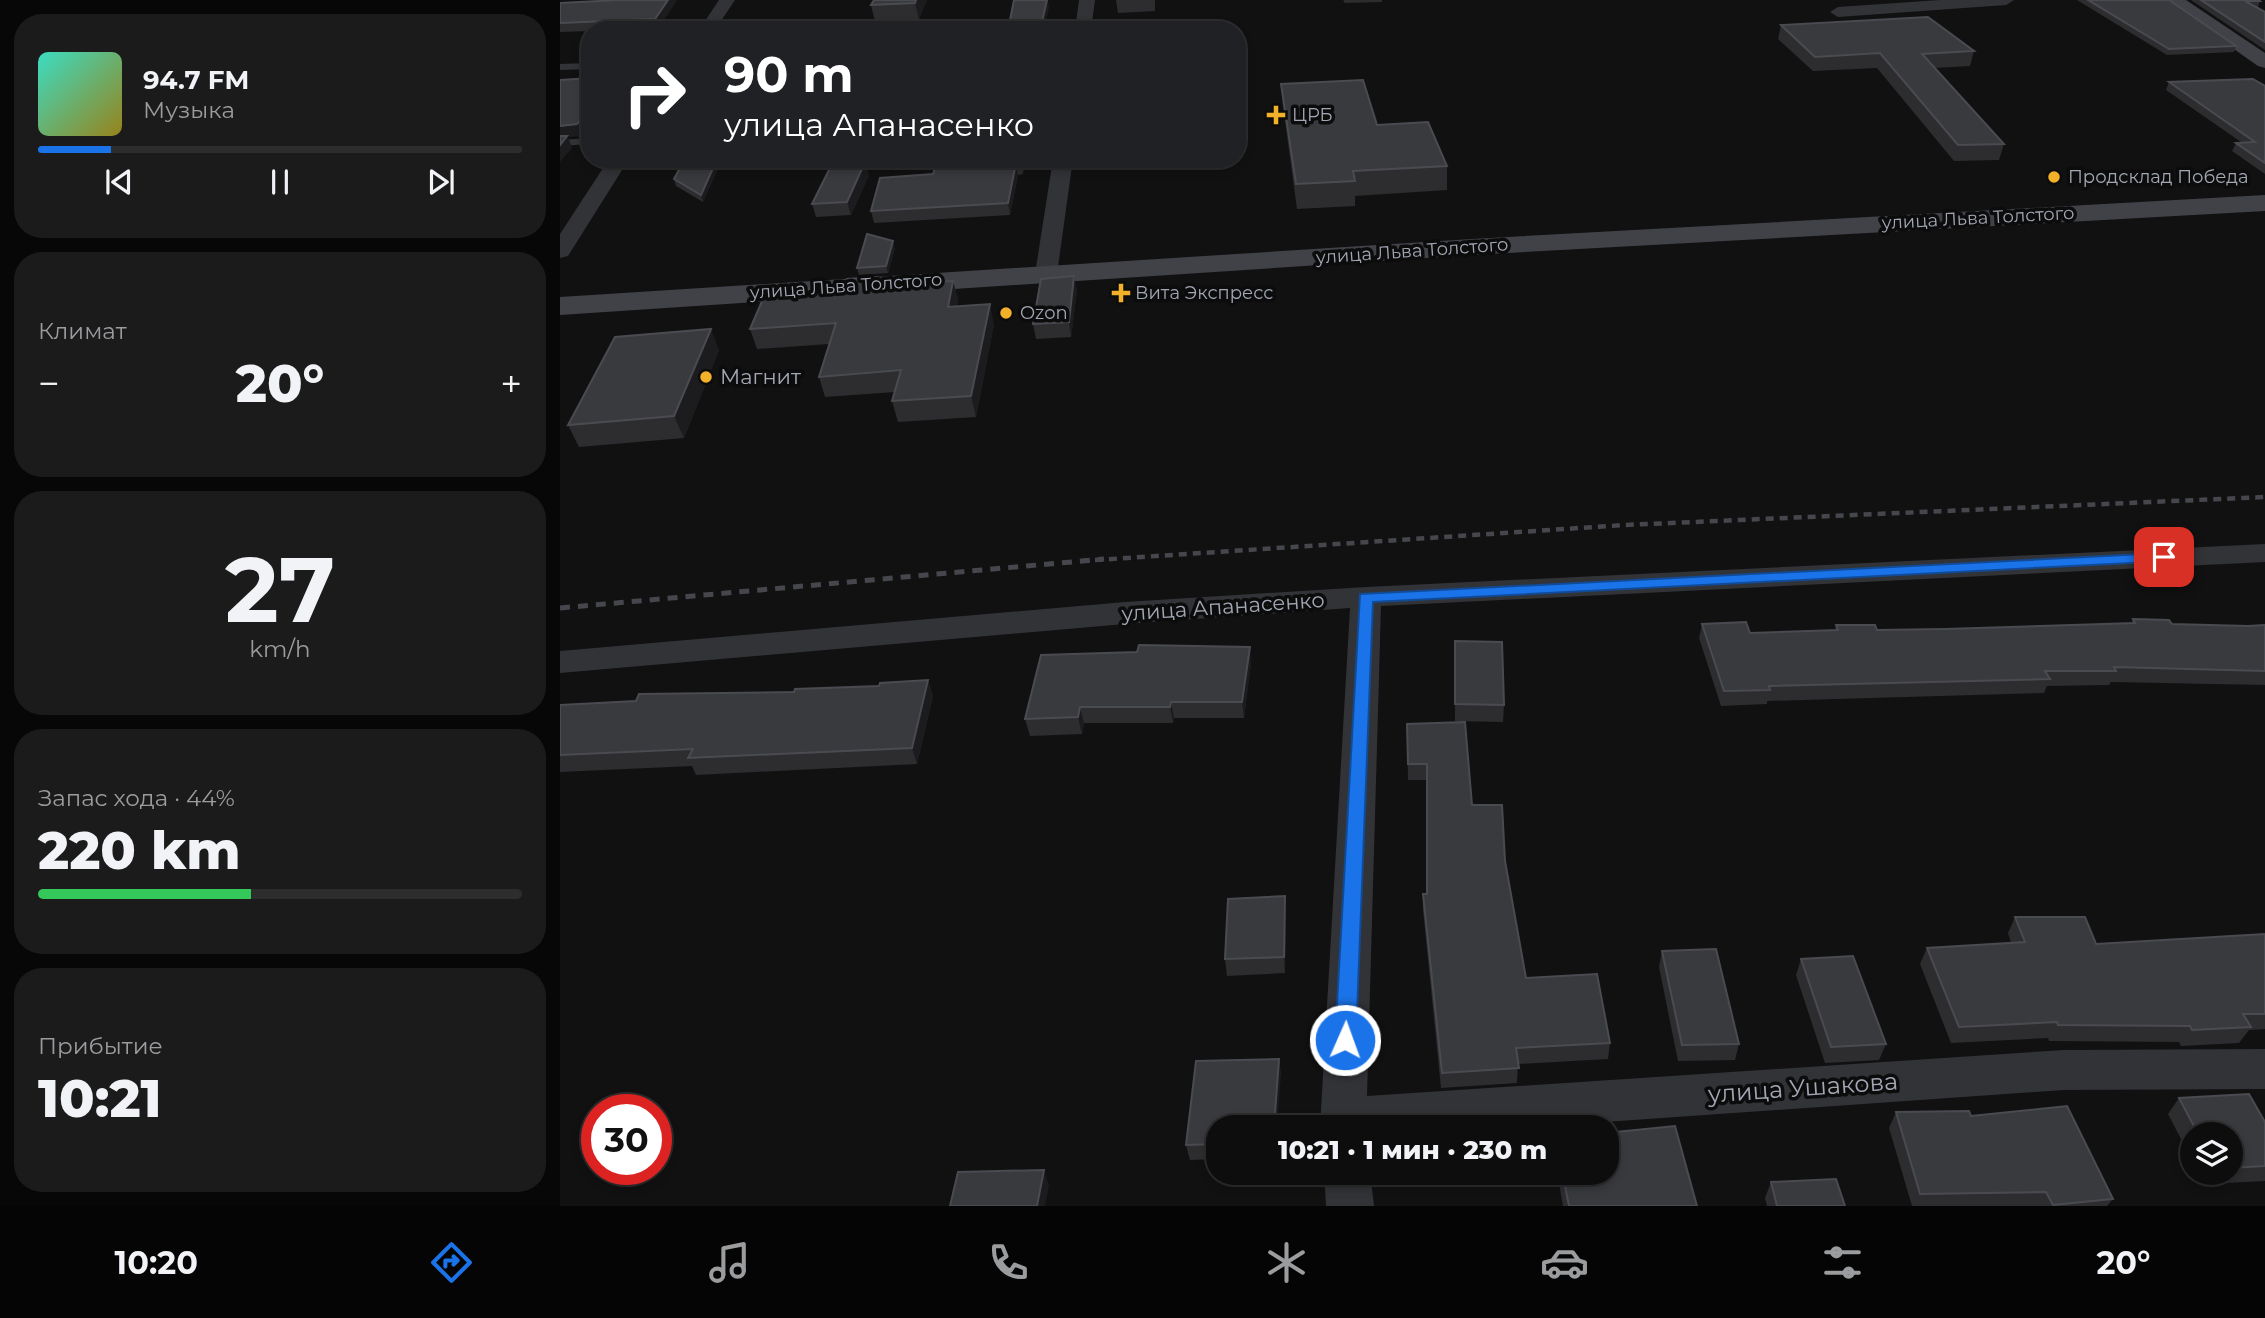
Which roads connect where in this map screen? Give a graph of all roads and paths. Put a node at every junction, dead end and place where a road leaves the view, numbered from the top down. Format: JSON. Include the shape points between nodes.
{"nodes":[{"id":1,"x":727,"y":0,"type":"edge"},
{"id":2,"x":1087,"y":0,"type":"edge"},
{"id":3,"x":2006,"y":0,"type":"edge"},
{"id":4,"x":2173,"y":0,"type":"edge"},
{"id":5,"x":1838,"y":12,"type":"dead end"},
{"id":6,"x":713,"y":21,"type":"edge"},
{"id":7,"x":1084,"y":21,"type":"edge"},
{"id":8,"x":2265,"y":62,"type":"edge"},
{"id":9,"x":581,"y":66,"type":"edge"},
{"id":10,"x":560,"y":67,"type":"edge"},
{"id":11,"x":581,"y":142,"type":"edge"},
{"id":12,"x":560,"y":143,"type":"edge"},
{"id":13,"x":613,"y":168,"type":"edge"},
{"id":14,"x":1062,"y":168,"type":"edge"},
{"id":15,"x":2265,"y":203,"type":"edge"},
{"id":16,"x":560,"y":251,"type":"edge"},
{"id":17,"x":1046,"y":274,"type":"junction"},
{"id":18,"x":560,"y":306,"type":"edge"},
{"id":19,"x":2265,"y":553,"type":"edge"},
{"id":20,"x":1366,"y":597,"type":"junction"},
{"id":21,"x":560,"y":662,"type":"edge"},
{"id":22,"x":2265,"y":1069,"type":"edge"},
{"id":23,"x":1342,"y":1115,"type":"edge"},
{"id":24,"x":1451,"y":1115,"type":"edge"},
{"id":25,"x":1348,"y":1185,"type":"edge"},
{"id":26,"x":1350,"y":1206,"type":"edge"}],
"edges":[{"from":1,"to":6,"type":"street"},
{"from":2,"to":7,"type":"street"},
{"from":3,"to":5,"type":"street"},
{"from":4,"to":8,"type":"main road"},
{"from":9,"to":10,"type":"lane"},
{"from":11,"to":12,"type":"lane"},
{"from":13,"to":16,"type":"street"},
{"from":14,"to":17,"type":"street"},
{"from":15,"to":17,"type":"main road","name":"улица Льва Толстого"},
{"from":17,"to":18,"type":"main road","name":"улица Льва Толстого"},
{"from":19,"to":20,"type":"street","name":"улица Апанасенко"},
{"from":20,"to":21,"type":"street","name":"улица Апанасенко","via":[[1111,614]]},
{"from":20,"to":23,"type":"street"},
{"from":22,"to":24,"type":"street","name":"улица Ушакова","via":[[2064,1070]]},
{"from":25,"to":26,"type":"street"}]}
